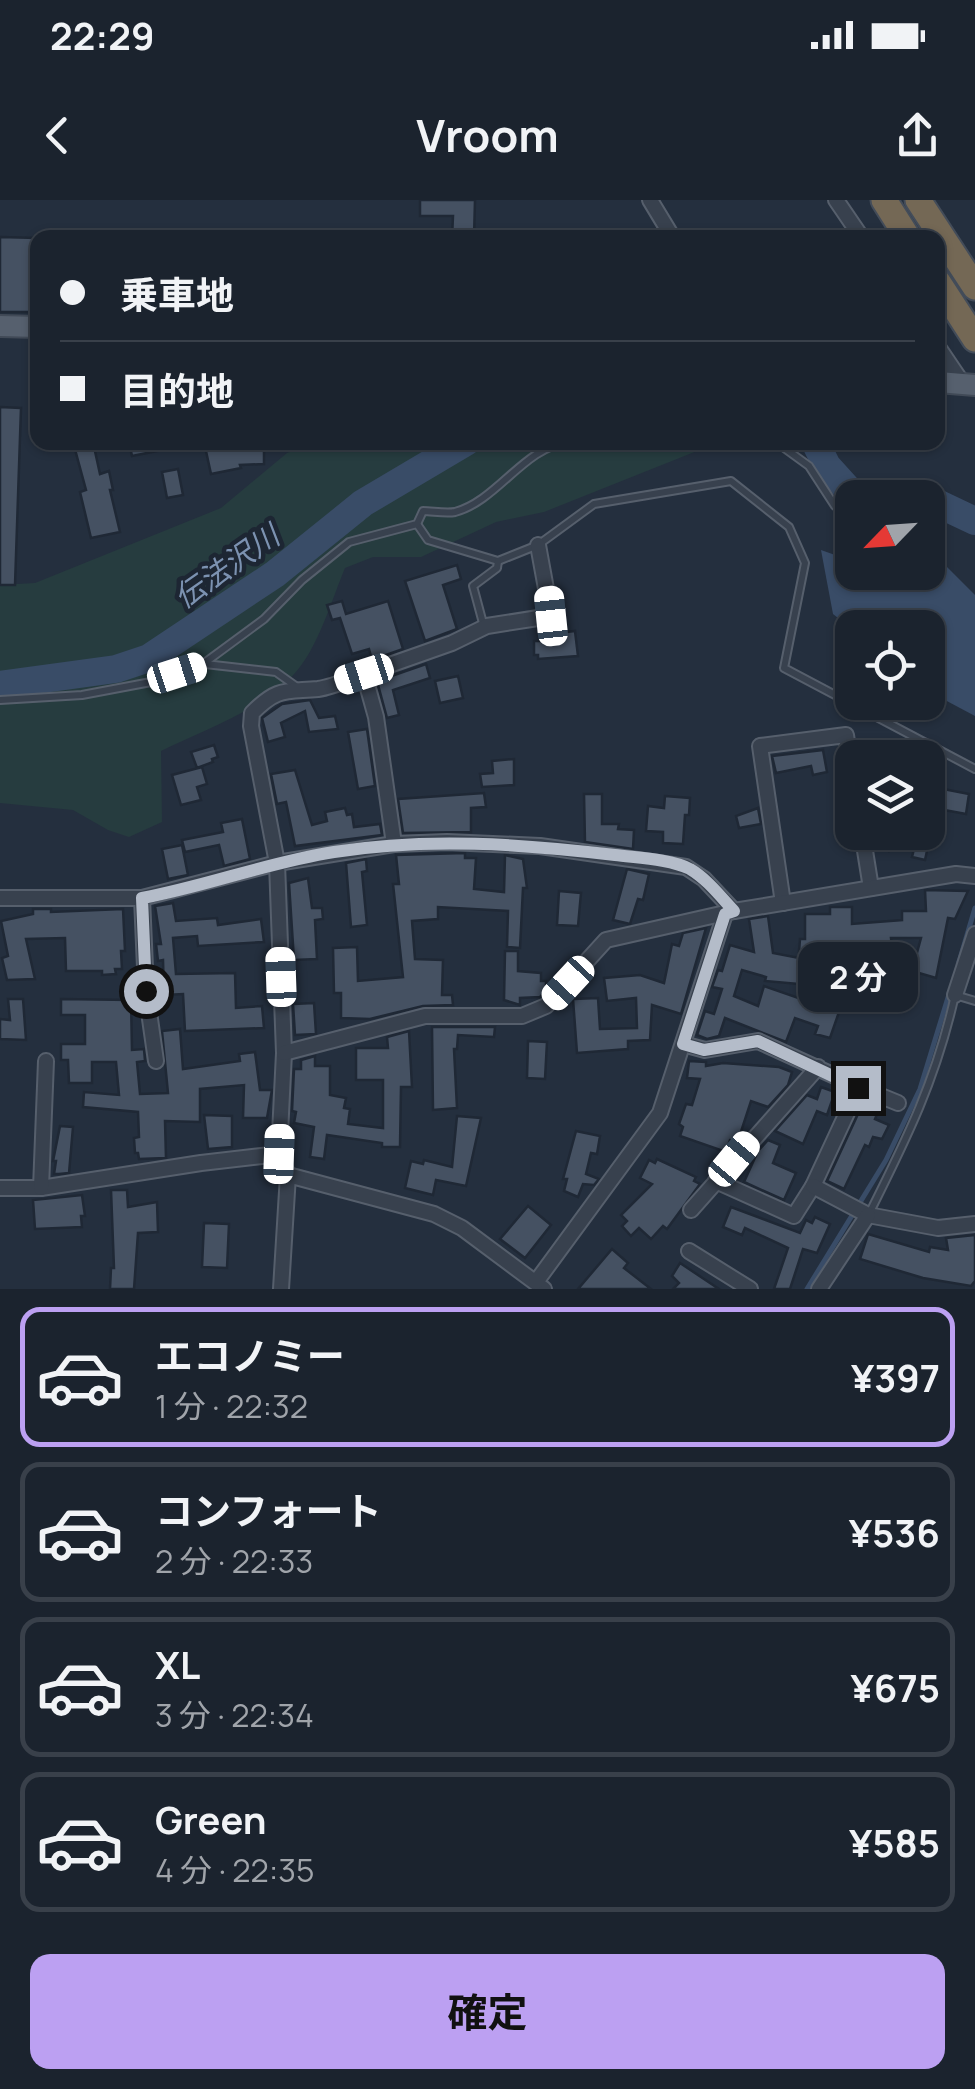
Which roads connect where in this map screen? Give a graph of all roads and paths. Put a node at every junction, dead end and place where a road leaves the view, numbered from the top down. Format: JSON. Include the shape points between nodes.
{"nodes":[{"id":1,"x":650,"y":200,"type":"edge"},
{"id":2,"x":836,"y":200,"type":"edge"},
{"id":3,"x":884,"y":200,"type":"edge"},
{"id":4,"x":918,"y":200,"type":"edge"},
{"id":5,"x":668,"y":230,"type":"edge"},
{"id":6,"x":857,"y":230,"type":"edge"},
{"id":7,"x":903,"y":230,"type":"edge"},
{"id":8,"x":938,"y":230,"type":"edge"},
{"id":9,"x":945,"y":241,"type":"edge"},
{"id":10,"x":975,"y":287,"type":"edge"},
{"id":11,"x":945,"y":293,"type":"edge"},
{"id":12,"x":0,"y":326,"type":"edge"},
{"id":13,"x":30,"y":328,"type":"edge"},
{"id":14,"x":972,"y":335,"type":"edge"},
{"id":15,"x":945,"y":356,"type":"edge"},
{"id":16,"x":969,"y":385,"type":"edge"},
{"id":17,"x":547,"y":450,"type":"edge"},
{"id":18,"x":787,"y":450,"type":"edge"},
{"id":19,"x":835,"y":506,"type":"edge"},
{"id":20,"x":417,"y":524,"type":"junction"},
{"id":21,"x":538,"y":545,"type":"junction"},
{"id":22,"x":498,"y":561,"type":"junction"},
{"id":23,"x":484,"y":628,"type":"junction"},
{"id":24,"x":204,"y":664,"type":"junction"},
{"id":25,"x":364,"y":674,"type":"junction"},
{"id":26,"x":298,"y":688,"type":"junction"},
{"id":27,"x":0,"y":700,"type":"edge"},
{"id":28,"x":847,"y":740,"type":"edge"},
{"id":29,"x":975,"y":768,"type":"edge"},
{"id":30,"x":394,"y":844,"type":"junction"},
{"id":31,"x":865,"y":850,"type":"edge"},
{"id":32,"x":277,"y":863,"type":"junction"},
{"id":33,"x":975,"y":876,"type":"edge"},
{"id":34,"x":870,"y":888,"type":"junction"},
{"id":35,"x":0,"y":898,"type":"edge"},
{"id":36,"x":142,"y":898,"type":"junction"},
{"id":37,"x":783,"y":904,"type":"junction"},
{"id":38,"x":729,"y":912,"type":"junction"},
{"id":39,"x":975,"y":934,"type":"edge"},
{"id":40,"x":955,"y":995,"type":"junction"},
{"id":41,"x":975,"y":1001,"type":"edge"},
{"id":42,"x":683,"y":1044,"type":"junction"},
{"id":43,"x":284,"y":1053,"type":"junction"},
{"id":44,"x":46,"y":1061,"type":"dead end"},
{"id":45,"x":156,"y":1061,"type":"dead end"},
{"id":46,"x":818,"y":1067,"type":"junction"},
{"id":47,"x":858,"y":1088,"type":"junction"},
{"id":48,"x":898,"y":1103,"type":"dead end"},
{"id":49,"x":279,"y":1154,"type":"junction"},
{"id":50,"x":288,"y":1175,"type":"junction"},
{"id":51,"x":716,"y":1180,"type":"junction"},
{"id":52,"x":813,"y":1186,"type":"junction"},
{"id":53,"x":0,"y":1188,"type":"edge"},
{"id":54,"x":40,"y":1188,"type":"junction"},
{"id":55,"x":691,"y":1210,"type":"dead end"},
{"id":56,"x":868,"y":1215,"type":"junction"},
{"id":57,"x":975,"y":1224,"type":"edge"},
{"id":58,"x":690,"y":1251,"type":"dead end"},
{"id":59,"x":540,"y":1286,"type":"edge"},
{"id":60,"x":280,"y":1289,"type":"edge"},
{"id":61,"x":750,"y":1289,"type":"edge"},
{"id":62,"x":820,"y":1289,"type":"edge"}],
"edges":[{"from":1,"to":5,"type":"street"},
{"from":2,"to":6,"type":"street"},
{"from":3,"to":7,"type":"highway"},
{"from":4,"to":8,"type":"highway"},
{"from":9,"to":10,"type":"highway"},
{"from":11,"to":14,"type":"highway"},
{"from":12,"to":13,"type":"main road"},
{"from":15,"to":16,"type":"street"},
{"from":17,"to":20,"type":"lane","via":[[454,512],[423,510]]},
{"from":18,"to":19,"type":"lane","via":[[809,466]]},
{"from":20,"to":22,"type":"lane","via":[[428,540]]},
{"from":20,"to":24,"type":"lane","via":[[349,542]]},
{"from":21,"to":22,"type":"lane"},
{"from":21,"to":23,"type":"street","via":[[551,616]]},
{"from":21,"to":29,"type":"lane","via":[[594,504],[731,482],[788,527],[805,563],[784,668]]},
{"from":22,"to":23,"type":"lane","via":[[473,586]]},
{"from":23,"to":25,"type":"street"},
{"from":24,"to":26,"type":"lane","via":[[276,672]]},
{"from":24,"to":27,"type":"lane","via":[[82,695]]},
{"from":25,"to":26,"type":"street","via":[[319,689]]},
{"from":25,"to":30,"type":"street"},
{"from":26,"to":32,"type":"street","via":[[275,694],[252,714]]},
{"from":28,"to":37,"type":"street","via":[[846,735],[760,746]]},
{"from":30,"to":32,"type":"street"},
{"from":30,"to":38,"type":"street","via":[[540,846],[686,867]]},
{"from":31,"to":34,"type":"street"},
{"from":32,"to":36,"type":"street"},
{"from":32,"to":43,"type":"street"},
{"from":33,"to":34,"type":"street"},
{"from":34,"to":37,"type":"street"},
{"from":35,"to":36,"type":"street"},
{"from":36,"to":45,"type":"street"},
{"from":37,"to":38,"type":"street"},
{"from":38,"to":42,"type":"street"},
{"from":38,"to":43,"type":"street","via":[[606,940],[546,1006],[522,1016],[425,1016]]},
{"from":39,"to":40,"type":"street"},
{"from":40,"to":41,"type":"lane"},
{"from":40,"to":56,"type":"lane","via":[[924,1104]]},
{"from":42,"to":46,"type":"street","via":[[704,1050],[758,1041]]},
{"from":42,"to":59,"type":"street","via":[[660,1112]]},
{"from":43,"to":49,"type":"street"},
{"from":44,"to":54,"type":"street"},
{"from":46,"to":47,"type":"street"},
{"from":46,"to":51,"type":"street"},
{"from":47,"to":48,"type":"street"},
{"from":47,"to":52,"type":"street"},
{"from":49,"to":50,"type":"street"},
{"from":49,"to":54,"type":"street"},
{"from":50,"to":59,"type":"street","via":[[434,1214]]},
{"from":50,"to":60,"type":"street"},
{"from":51,"to":52,"type":"street","via":[[794,1216]]},
{"from":51,"to":55,"type":"street"},
{"from":52,"to":56,"type":"street"},
{"from":53,"to":54,"type":"street"},
{"from":56,"to":57,"type":"street","via":[[938,1228]]},
{"from":56,"to":62,"type":"street"},
{"from":58,"to":61,"type":"street"}]}
